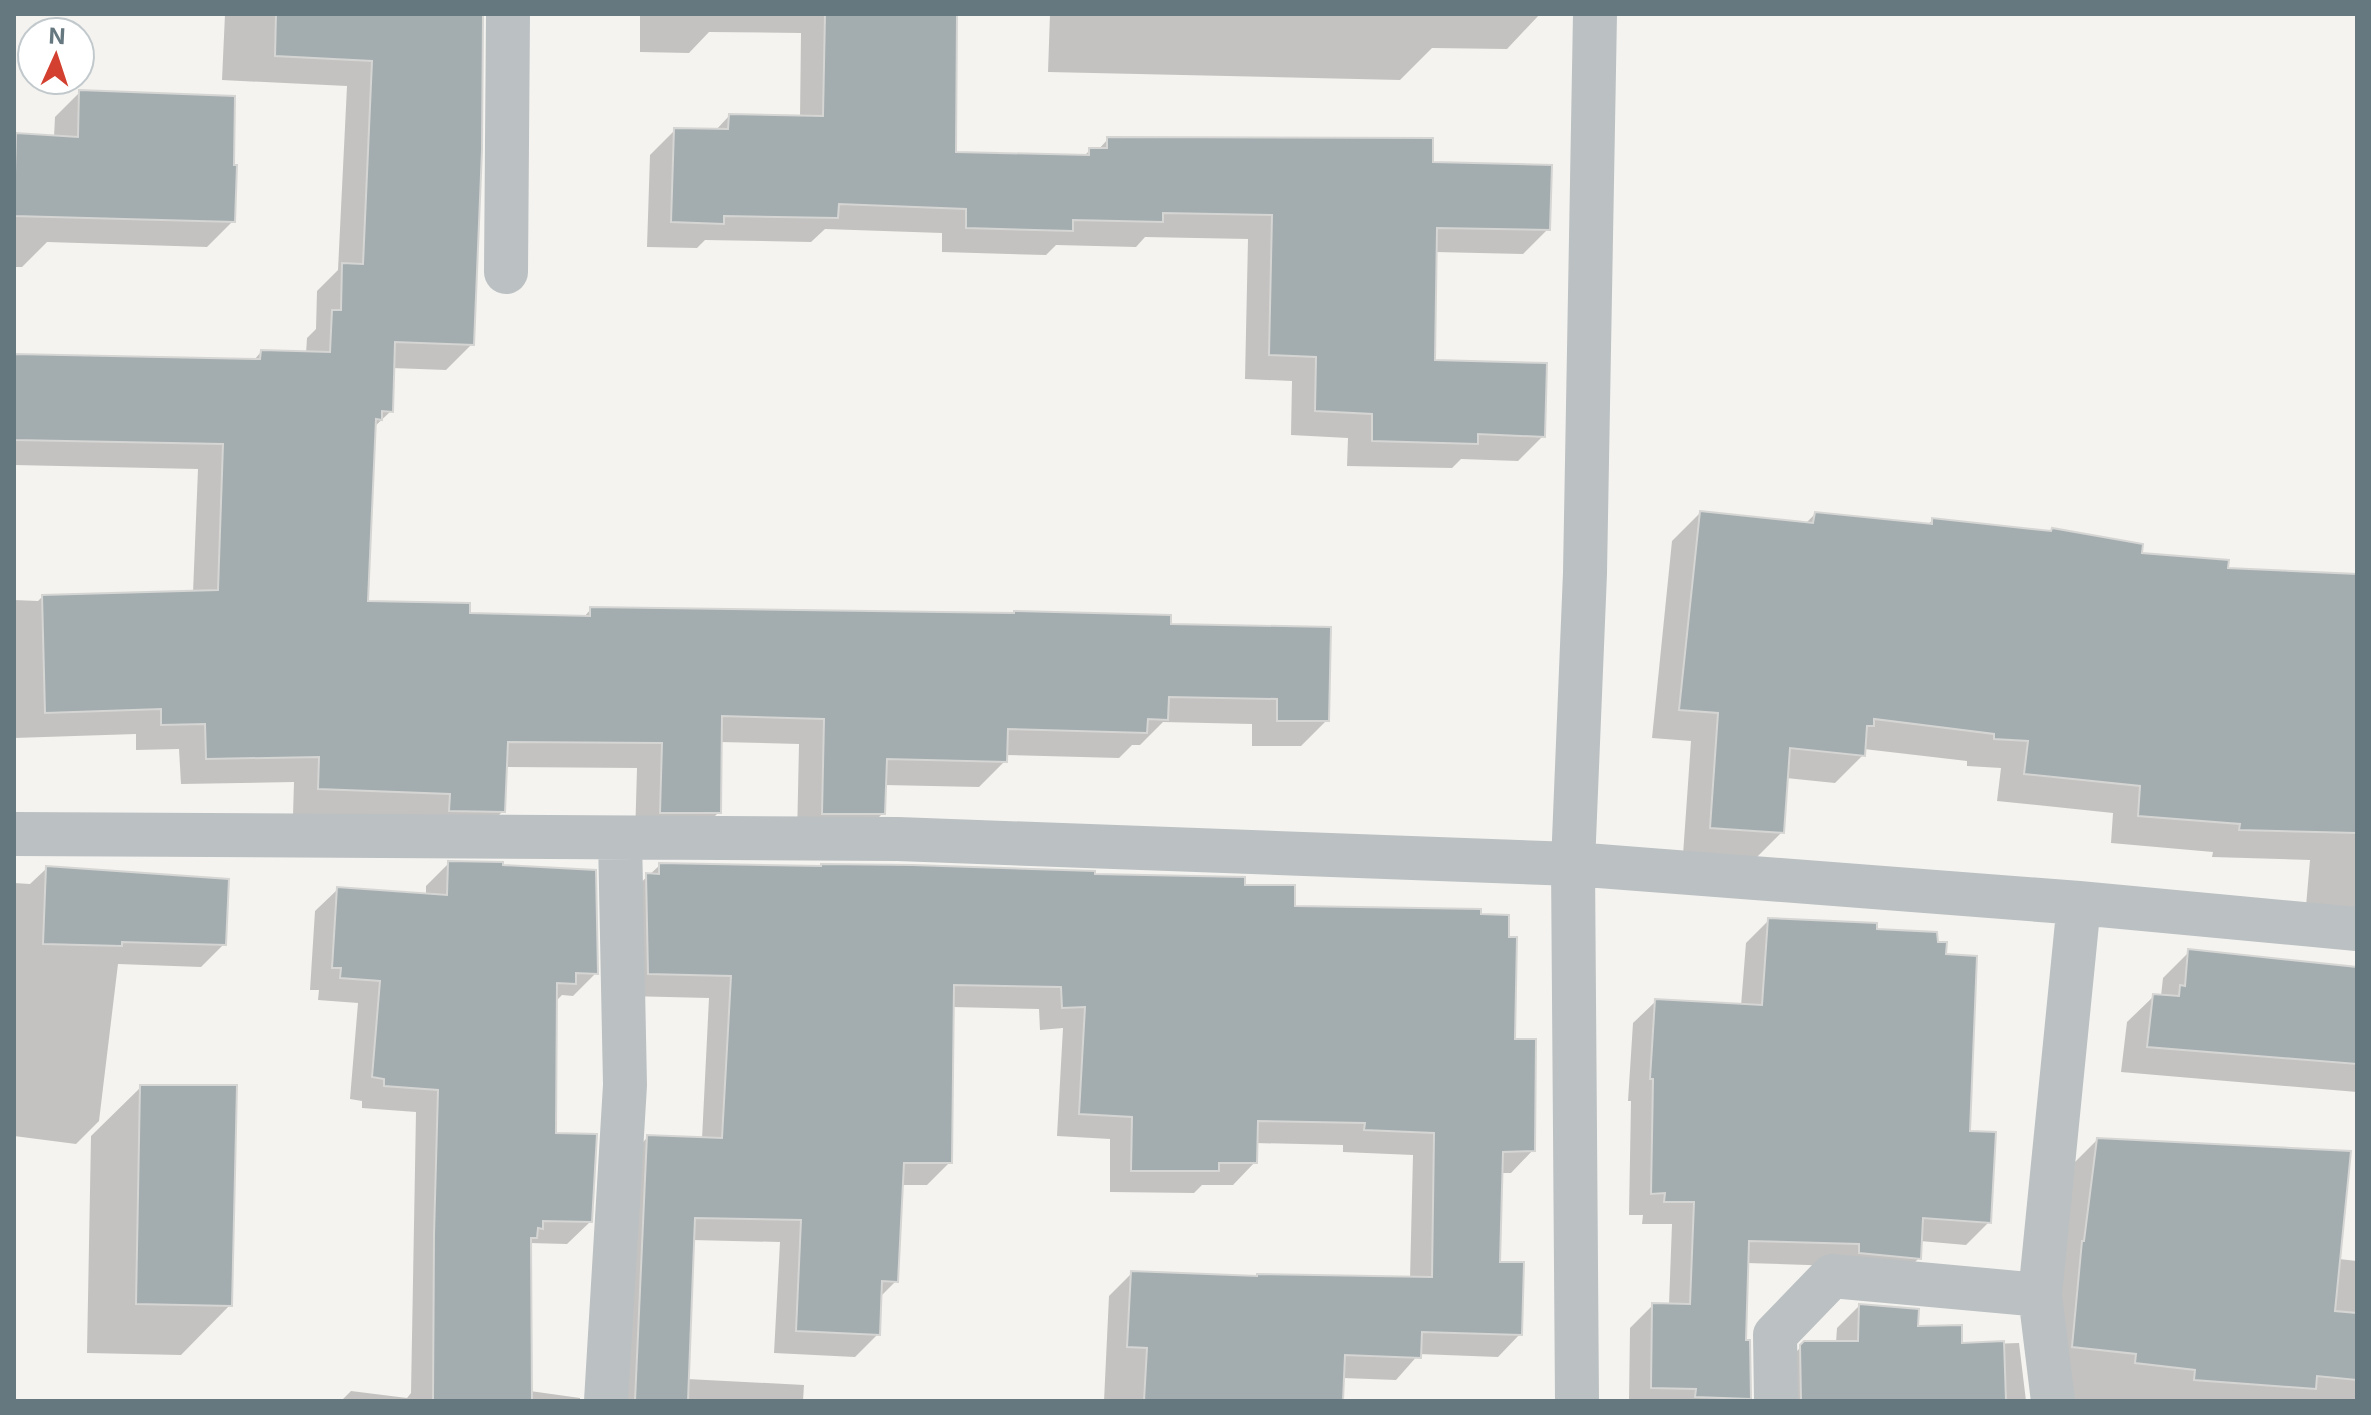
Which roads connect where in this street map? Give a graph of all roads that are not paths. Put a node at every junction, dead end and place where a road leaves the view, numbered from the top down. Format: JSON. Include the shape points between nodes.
{"nodes":[{"id":1,"x":508,"y":14,"type":"edge"},
{"id":2,"x":1595,"y":14,"type":"edge"},
{"id":3,"x":506,"y":272,"type":"dead end"},
{"id":4,"x":14,"y":834,"type":"edge"},
{"id":5,"x":620,"y":838,"type":"junction"},
{"id":6,"x":1573,"y":864,"type":"junction"},
{"id":7,"x":2079,"y":903,"type":"junction"},
{"id":8,"x":2357,"y":929,"type":"edge"},
{"id":9,"x":2040,"y":1295,"type":"junction"},
{"id":10,"x":606,"y":1401,"type":"edge"},
{"id":11,"x":1577,"y":1401,"type":"edge"},
{"id":12,"x":1776,"y":1401,"type":"edge"},
{"id":13,"x":2053,"y":1401,"type":"edge"}],
"edges":[{"from":1,"to":3,"type":"street"},
{"from":2,"to":6,"type":"street","via":[[1585,573]]},
{"from":4,"to":5,"type":"street"},
{"from":5,"to":6,"type":"street","via":[[913,839]]},
{"from":5,"to":10,"type":"street","via":[[625,1085]]},
{"from":6,"to":7,"type":"street"},
{"from":6,"to":11,"type":"street"},
{"from":7,"to":8,"type":"street"},
{"from":7,"to":9,"type":"street"},
{"from":9,"to":12,"type":"street","via":[[1832,1276],[1775,1335]]},
{"from":9,"to":13,"type":"street"}]}
